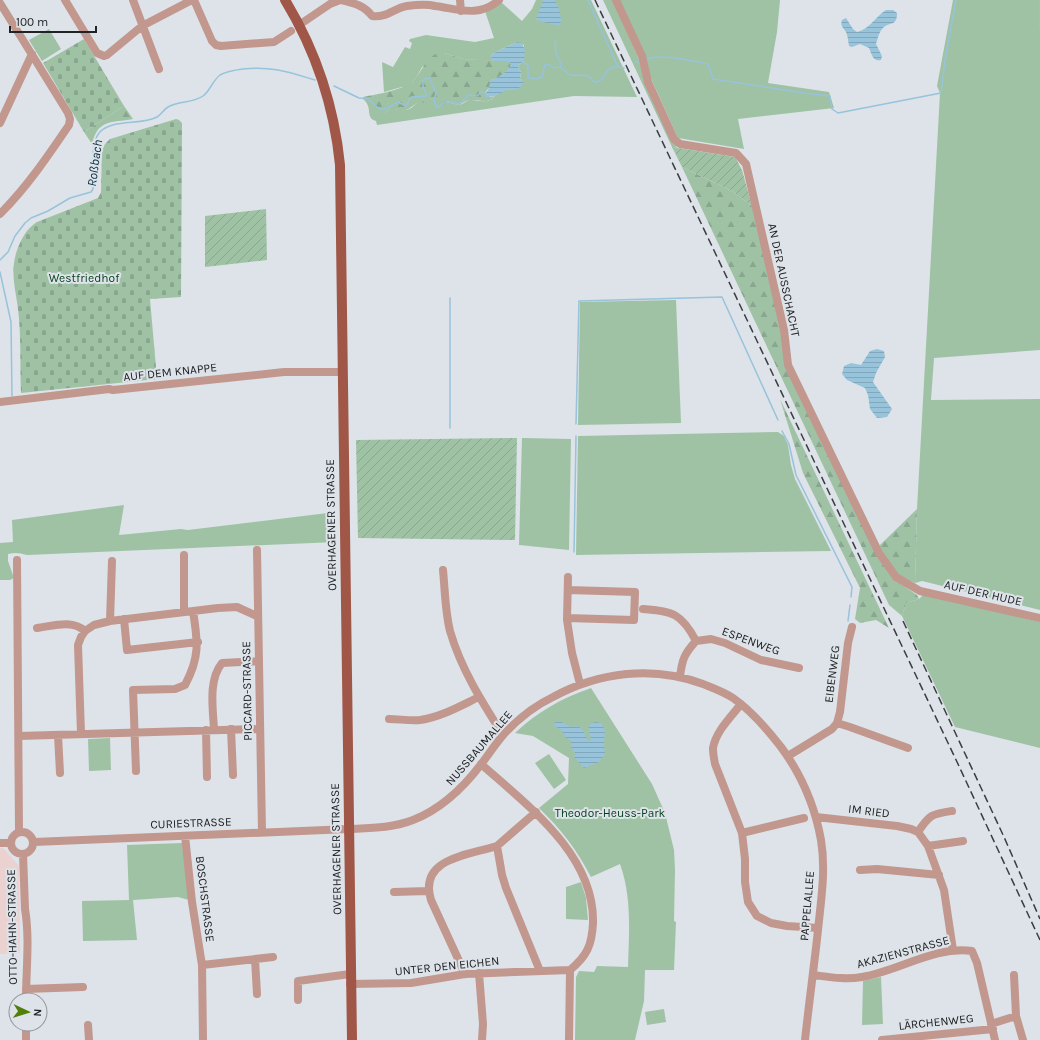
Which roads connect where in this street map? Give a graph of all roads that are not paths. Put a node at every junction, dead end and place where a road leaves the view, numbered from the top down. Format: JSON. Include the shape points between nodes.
{"nodes":[{"id":1,"x":65,"y":0,"type":"edge"},
{"id":2,"x":132,"y":0,"type":"edge"},
{"id":3,"x":285,"y":0,"type":"edge"},
{"id":4,"x":340,"y":0,"type":"edge"},
{"id":5,"x":460,"y":0,"type":"edge"},
{"id":6,"x":500,"y":0,"type":"edge"},
{"id":7,"x":616,"y":0,"type":"edge"},
{"id":8,"x":188,"y":1,"type":"edge"},
{"id":9,"x":0,"y":3,"type":"edge"},
{"id":10,"x":406,"y":3,"type":"edge"},
{"id":11,"x":461,"y":11,"type":"junction"},
{"id":12,"x":142,"y":26,"type":"junction"},
{"id":13,"x":300,"y":26,"type":"junction"},
{"id":14,"x":291,"y":32,"type":"dead end"},
{"id":15,"x":32,"y":54,"type":"junction"},
{"id":16,"x":159,"y":69,"type":"dead end"},
{"id":17,"x":0,"y":123,"type":"edge"},
{"id":18,"x":0,"y":214,"type":"edge"},
{"id":19,"x":343,"y":372,"type":"junction"},
{"id":20,"x":0,"y":402,"type":"edge"},
{"id":21,"x":257,"y":550,"type":"dead end"},
{"id":22,"x":184,"y":555,"type":"dead end"},
{"id":23,"x":17,"y":560,"type":"dead end"},
{"id":24,"x":112,"y":561,"type":"dead end"},
{"id":25,"x":443,"y":570,"type":"dead end"},
{"id":26,"x":568,"y":577,"type":"dead end"},
{"id":27,"x":568,"y":590,"type":"junction"},
{"id":28,"x":920,"y":591,"type":"joint"},
{"id":29,"x":643,"y":609,"type":"dead end"},
{"id":30,"x":194,"y":611,"type":"junction"},
{"id":31,"x":184,"y":612,"type":"junction"},
{"id":32,"x":257,"y":616,"type":"junction"},
{"id":33,"x":567,"y":618,"type":"junction"},
{"id":34,"x":1040,"y":618,"type":"edge"},
{"id":35,"x":124,"y":619,"type":"junction"},
{"id":36,"x":110,"y":621,"type":"junction"},
{"id":37,"x":852,"y":627,"type":"dead end"},
{"id":38,"x":37,"y":628,"type":"dead end"},
{"id":39,"x":85,"y":631,"type":"junction"},
{"id":40,"x":696,"y":641,"type":"junction"},
{"id":41,"x":198,"y":642,"type":"junction"},
{"id":42,"x":259,"y":661,"type":"junction"},
{"id":43,"x":799,"y":668,"type":"dead end"},
{"id":44,"x":680,"y":677,"type":"junction"},
{"id":45,"x":580,"y":684,"type":"junction"},
{"id":46,"x":479,"y":698,"type":"junction"},
{"id":47,"x":741,"y":704,"type":"junction"},
{"id":48,"x":389,"y":719,"type":"dead end"},
{"id":49,"x":837,"y":724,"type":"junction"},
{"id":50,"x":231,"y":729,"type":"junction"},
{"id":51,"x":260,"y":729,"type":"junction"},
{"id":52,"x":210,"y":730,"type":"junction"},
{"id":53,"x":135,"y":732,"type":"junction"},
{"id":54,"x":81,"y":734,"type":"junction"},
{"id":55,"x":58,"y":735,"type":"junction"},
{"id":56,"x":503,"y":735,"type":"junction"},
{"id":57,"x":18,"y":736,"type":"junction"},
{"id":58,"x":908,"y":748,"type":"dead end"},
{"id":59,"x":788,"y":756,"type":"junction"},
{"id":60,"x":481,"y":764,"type":"junction"},
{"id":61,"x":136,"y":771,"type":"dead end"},
{"id":62,"x":60,"y":773,"type":"dead end"},
{"id":63,"x":232,"y":776,"type":"dead end"},
{"id":64,"x":208,"y":777,"type":"dead end"},
{"id":65,"x":952,"y":811,"type":"dead end"},
{"id":66,"x":536,"y":812,"type":"junction"},
{"id":67,"x":816,"y":817,"type":"junction"},
{"id":68,"x":804,"y":818,"type":"dead end"},
{"id":69,"x":348,"y":829,"type":"junction"},
{"id":70,"x":19,"y":832,"type":"junction"},
{"id":71,"x":262,"y":832,"type":"junction"},
{"id":72,"x":918,"y":832,"type":"junction"},
{"id":73,"x":742,"y":833,"type":"junction"},
{"id":74,"x":185,"y":836,"type":"junction"},
{"id":75,"x":963,"y":841,"type":"dead end"},
{"id":76,"x":34,"y":842,"type":"junction"},
{"id":77,"x":0,"y":843,"type":"edge"},
{"id":78,"x":11,"y":843,"type":"junction"},
{"id":79,"x":497,"y":846,"type":"junction"},
{"id":80,"x":928,"y":846,"type":"junction"},
{"id":81,"x":23,"y":854,"type":"junction"},
{"id":82,"x":860,"y":870,"type":"dead end"},
{"id":83,"x":939,"y":875,"type":"junction"},
{"id":84,"x":428,"y":891,"type":"junction"},
{"id":85,"x":394,"y":892,"type":"dead end"},
{"id":86,"x":818,"y":928,"type":"junction"},
{"id":87,"x":953,"y":950,"type":"junction"},
{"id":88,"x":274,"y":957,"type":"dead end"},
{"id":89,"x":255,"y":959,"type":"junction"},
{"id":90,"x":202,"y":965,"type":"junction"},
{"id":91,"x":570,"y":970,"type":"junction"},
{"id":92,"x":540,"y":971,"type":"junction"},
{"id":93,"x":480,"y":973,"type":"junction"},
{"id":94,"x":465,"y":974,"type":"junction"},
{"id":95,"x":1014,"y":974,"type":"dead end"},
{"id":96,"x":813,"y":975,"type":"junction"},
{"id":97,"x":350,"y":979,"type":"junction"},
{"id":98,"x":83,"y":987,"type":"dead end"},
{"id":99,"x":26,"y":988,"type":"junction"},
{"id":100,"x":26,"y":992,"type":"edge"},
{"id":101,"x":257,"y":994,"type":"dead end"},
{"id":102,"x":298,"y":1000,"type":"dead end"},
{"id":103,"x":1016,"y":1016,"type":"junction"},
{"id":104,"x":88,"y":1026,"type":"dead end"},
{"id":105,"x":992,"y":1026,"type":"junction"},
{"id":106,"x":89,"y":1040,"type":"edge"},
{"id":107,"x":203,"y":1040,"type":"edge"},
{"id":108,"x":352,"y":1040,"type":"edge"},
{"id":109,"x":482,"y":1040,"type":"edge"},
{"id":110,"x":569,"y":1040,"type":"edge"},
{"id":111,"x":804,"y":1040,"type":"edge"},
{"id":112,"x":882,"y":1040,"type":"edge"},
{"id":113,"x":995,"y":1040,"type":"edge"},
{"id":114,"x":1023,"y":1040,"type":"edge"}],
"edges":[{"from":1,"to":12,"type":"street","via":[[97,53],[101,55],[107,54]]},
{"from":2,"to":12,"type":"street"},
{"from":3,"to":13,"type":"main road","name":"OVERHAGENER STRASSE"},
{"from":4,"to":10,"type":"street","via":[[361,5],[372,16],[380,17]]},
{"from":4,"to":13,"type":"street","via":[[330,4]]},
{"from":5,"to":11,"type":"street"},
{"from":6,"to":11,"type":"street","via":[[483,9]]},
{"from":7,"to":28,"type":"street","name":"AN DER AUSSCHACHT","via":[[642,59],[648,82],[674,139],[680,144],[736,153],[746,164],[784,330],[788,365],[879,553],[896,577]]},
{"from":8,"to":12,"type":"street"},
{"from":8,"to":14,"type":"street","via":[[216,45],[274,42]]},
{"from":9,"to":15,"type":"street"},
{"from":10,"to":11,"type":"street"},
{"from":12,"to":16,"type":"street"},
{"from":13,"to":19,"type":"main road","name":"OVERHAGENER STRASSE","via":[[322,77],[333,117],[340,164]]},
{"from":15,"to":17,"type":"street"},
{"from":15,"to":18,"type":"street","via":[[68,113],[69,125],[16,198]]},
{"from":19,"to":20,"type":"street","name":"AUF DEM KNAPPE","via":[[284,372]]},
{"from":19,"to":69,"type":"main road","name":"OVERHAGENER STRASSE"},
{"from":21,"to":32,"type":"street","name":"PICCARD-STRASSE"},
{"from":22,"to":31,"type":"street"},
{"from":23,"to":57,"type":"street"},
{"from":24,"to":36,"type":"street"},
{"from":25,"to":46,"type":"street","via":[[450,630]]},
{"from":26,"to":27,"type":"street"},
{"from":27,"to":33,"type":"street"},
{"from":27,"to":33,"type":"street","via":[[635,592],[634,620]]},
{"from":28,"to":34,"type":"street","name":"AUF DER HUDE"},
{"from":29,"to":40,"type":"street","via":[[662,610],[677,616]]},
{"from":30,"to":31,"type":"street"},
{"from":30,"to":32,"type":"street","via":[[237,607]]},
{"from":30,"to":41,"type":"street"},
{"from":31,"to":35,"type":"street"},
{"from":32,"to":42,"type":"street","name":"PICCARD-STRASSE"},
{"from":33,"to":45,"type":"street"},
{"from":35,"to":36,"type":"street"},
{"from":35,"to":41,"type":"street","via":[[126,650]]},
{"from":36,"to":39,"type":"street","via":[[94,625]]},
{"from":37,"to":49,"type":"street","name":"EIBENWEG"},
{"from":38,"to":39,"type":"street","via":[[71,624]]},
{"from":39,"to":54,"type":"street","via":[[78,645]]},
{"from":40,"to":43,"type":"street","name":"ESPENWEG","via":[[711,639],[761,660]]},
{"from":40,"to":44,"type":"street","via":[[686,652]]},
{"from":41,"to":53,"type":"street","via":[[191,674],[185,685],[175,689],[132,690]]},
{"from":42,"to":51,"type":"street","name":"PICCARD-STRASSE"},
{"from":42,"to":52,"type":"street","via":[[222,663],[218,668],[213,688]]},
{"from":44,"to":45,"type":"street","name":"NUSSBAUMALLEE","via":[[657,673],[623,674]]},
{"from":44,"to":47,"type":"street","name":"NUSSBAUMALLEE","via":[[726,694]]},
{"from":45,"to":56,"type":"street","name":"NUSSBAUMALLEE","via":[[527,713]]},
{"from":46,"to":48,"type":"street","via":[[429,718]]},
{"from":46,"to":56,"type":"street"},
{"from":47,"to":59,"type":"street","name":"NUSSBAUMALLEE","via":[[756,717]]},
{"from":47,"to":73,"type":"street","via":[[717,736],[713,748],[715,764]]},
{"from":49,"to":58,"type":"street"},
{"from":49,"to":59,"type":"street"},
{"from":50,"to":51,"type":"street"},
{"from":50,"to":52,"type":"street"},
{"from":50,"to":63,"type":"street"},
{"from":51,"to":71,"type":"street","name":"PICCARD-STRASSE"},
{"from":52,"to":53,"type":"street"},
{"from":52,"to":64,"type":"street"},
{"from":53,"to":54,"type":"street"},
{"from":53,"to":61,"type":"street"},
{"from":54,"to":55,"type":"street"},
{"from":55,"to":57,"type":"street"},
{"from":55,"to":62,"type":"street"},
{"from":56,"to":60,"type":"street","name":"NUSSBAUMALLEE"},
{"from":57,"to":70,"type":"street"},
{"from":59,"to":67,"type":"street","name":"PAPPELALLEE","via":[[800,777]]},
{"from":60,"to":66,"type":"street"},
{"from":60,"to":69,"type":"street","name":"NUSSBAUMALLEE","via":[[454,795],[425,815],[394,825]]},
{"from":65,"to":72,"type":"street","via":[[935,814],[927,819]]},
{"from":66,"to":79,"type":"street"},
{"from":66,"to":91,"type":"street","via":[[571,854],[589,893],[593,919],[590,944],[587,953]]},
{"from":67,"to":72,"type":"street","name":"IM RIED","via":[[911,828]]},
{"from":67,"to":86,"type":"street","name":"PAPPELALLEE","via":[[823,859]]},
{"from":68,"to":73,"type":"street"},
{"from":69,"to":71,"type":"street","name":"CURIESTRASSE"},
{"from":69,"to":97,"type":"main road","name":"OVERHAGENER STRASSE"},
{"from":70,"to":76,"type":"street","via":[[29,834]]},
{"from":70,"to":78,"type":"street","via":[[14,835]]},
{"from":71,"to":74,"type":"street","name":"CURIESTRASSE"},
{"from":72,"to":80,"type":"street"},
{"from":73,"to":86,"type":"street","via":[[748,902],[758,916],[771,923]]},
{"from":74,"to":76,"type":"street","name":"CURIESTRASSE"},
{"from":74,"to":90,"type":"street","name":"BOSCHSTRASSE"},
{"from":75,"to":80,"type":"street"},
{"from":76,"to":81,"type":"street","via":[[29,852]]},
{"from":77,"to":78,"type":"street"},
{"from":78,"to":81,"type":"street","via":[[13,850]]},
{"from":79,"to":84,"type":"street","via":[[448,860],[437,868],[430,878]]},
{"from":79,"to":92,"type":"street","via":[[506,888]]},
{"from":80,"to":83,"type":"street"},
{"from":81,"to":99,"type":"street","name":"OTTO-HAHN-STRASSE","via":[[27,918]]},
{"from":82,"to":83,"type":"street","via":[[877,869]]},
{"from":83,"to":87,"type":"street","via":[[944,890]]},
{"from":84,"to":85,"type":"street"},
{"from":84,"to":94,"type":"street"},
{"from":86,"to":96,"type":"street","name":"PAPPELALLEE"},
{"from":87,"to":96,"type":"street","name":"AKAZIENSTRASSE","via":[[862,977],[836,979]]},
{"from":87,"to":105,"type":"street","name":"AKAZIENSTRASSE","via":[[972,950],[975,955]]},
{"from":88,"to":89,"type":"street"},
{"from":89,"to":90,"type":"street"},
{"from":89,"to":101,"type":"street"},
{"from":90,"to":107,"type":"street","name":"BOSCHSTRASSE"},
{"from":91,"to":92,"type":"street","name":"UNTER DEN EICHEN"},
{"from":91,"to":110,"type":"street"},
{"from":92,"to":93,"type":"street","name":"UNTER DEN EICHEN"},
{"from":93,"to":94,"type":"street","name":"UNTER DEN EICHEN"},
{"from":93,"to":109,"type":"street"},
{"from":94,"to":97,"type":"street","name":"UNTER DEN EICHEN","via":[[411,983]]},
{"from":95,"to":103,"type":"street"},
{"from":96,"to":111,"type":"street","name":"PAPPELALLEE"},
{"from":97,"to":102,"type":"street","via":[[298,981]]},
{"from":97,"to":108,"type":"main road","name":"OVERHAGENER STRASSE"},
{"from":98,"to":99,"type":"street"},
{"from":99,"to":100,"type":"street","name":"OTTO-HAHN-STRASSE"},
{"from":103,"to":105,"type":"street"},
{"from":103,"to":114,"type":"street"},
{"from":104,"to":106,"type":"street"},
{"from":105,"to":112,"type":"street","name":"LÄRCHENWEG"},
{"from":105,"to":113,"type":"street","name":"AKAZIENSTRASSE"}]}
